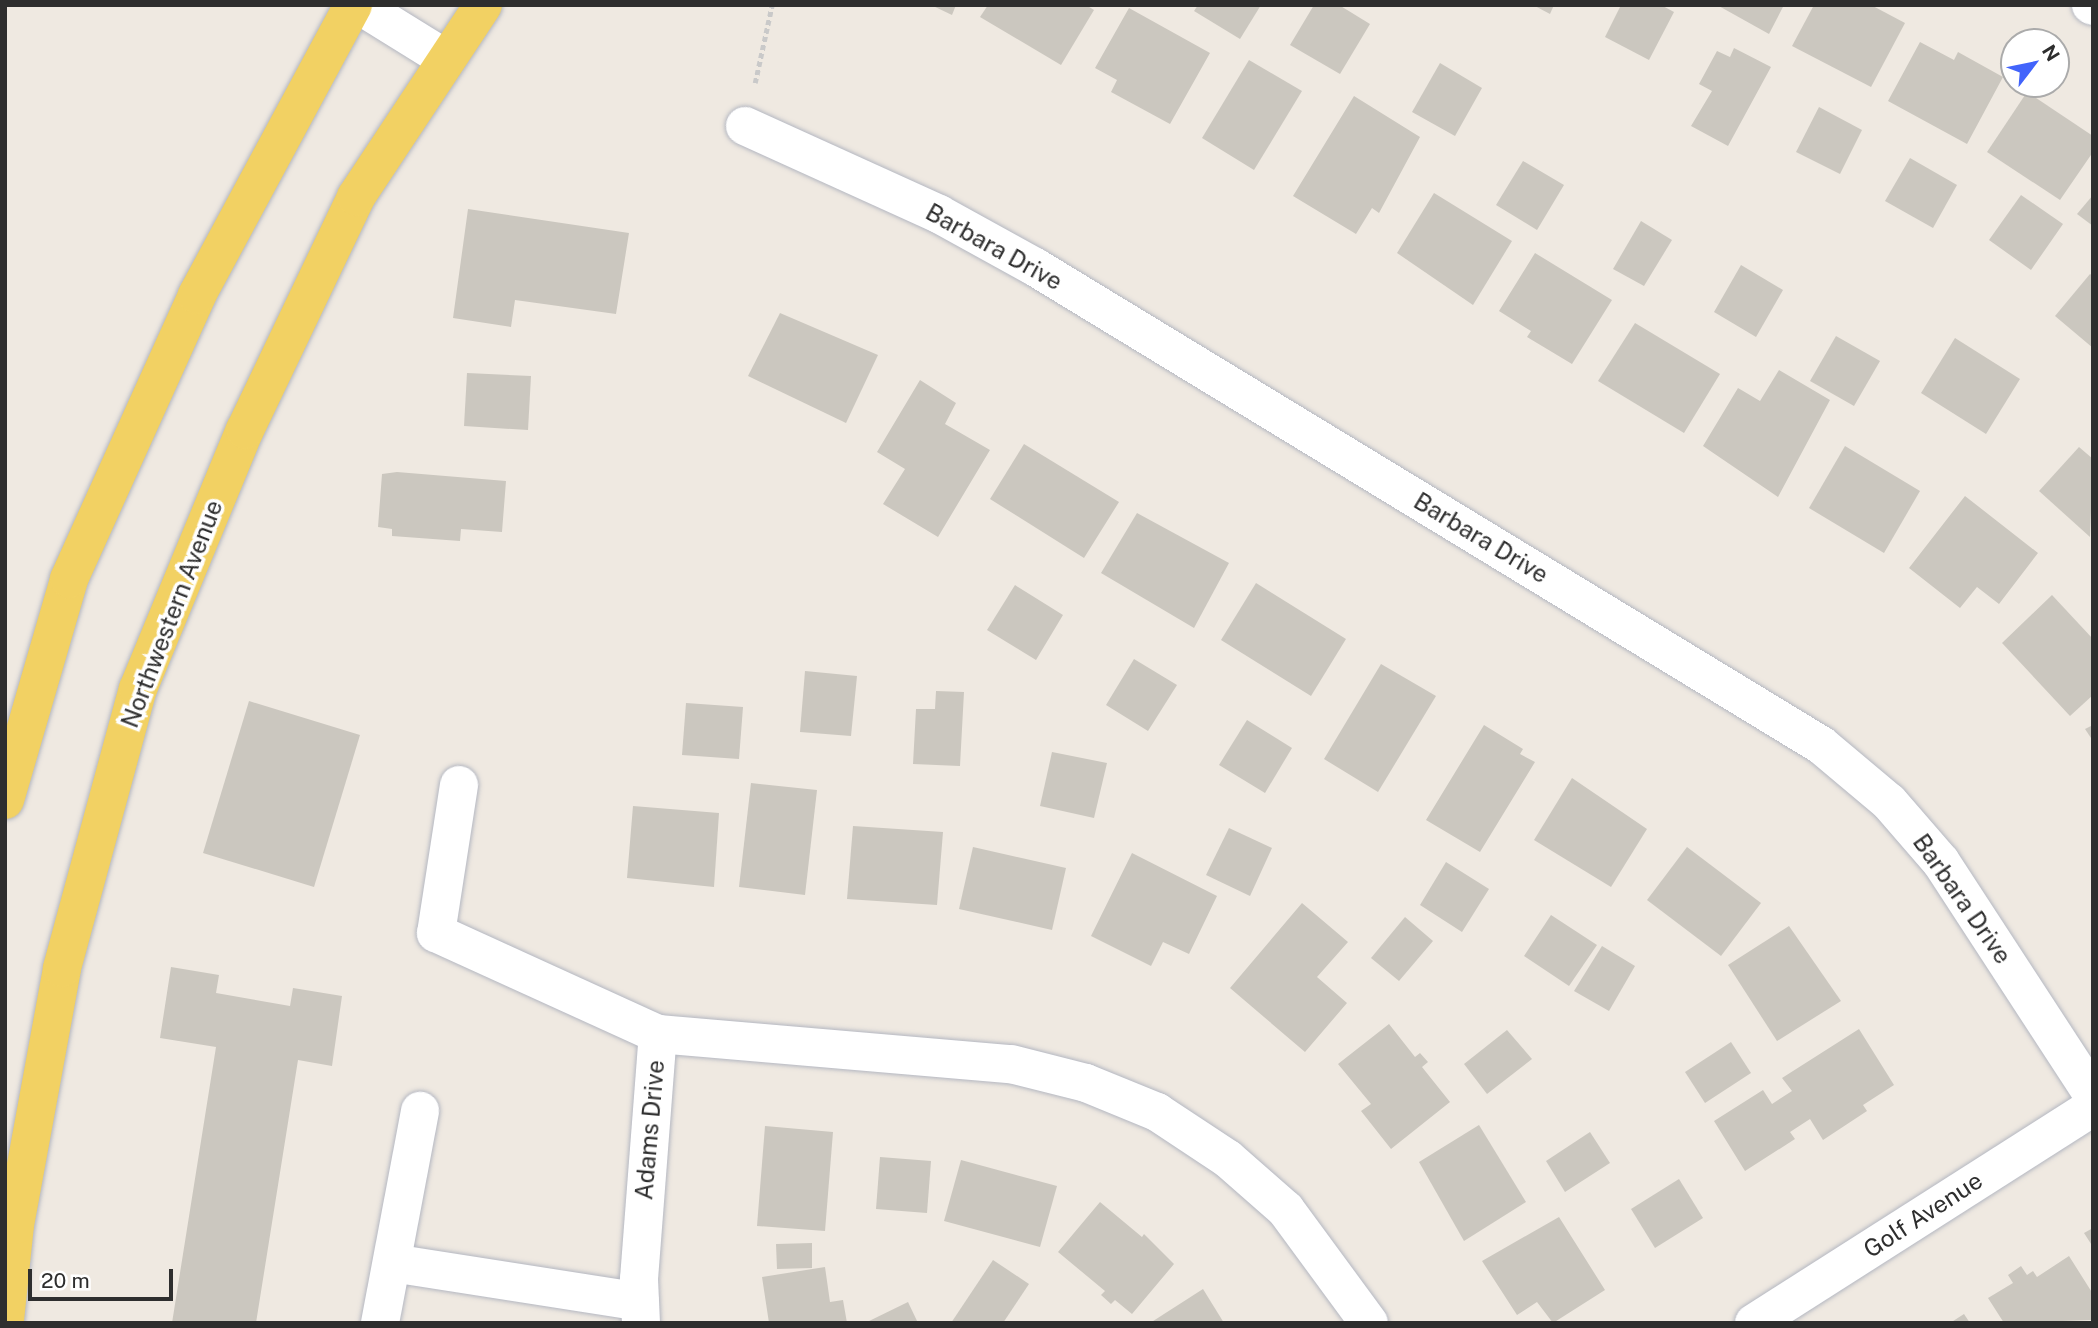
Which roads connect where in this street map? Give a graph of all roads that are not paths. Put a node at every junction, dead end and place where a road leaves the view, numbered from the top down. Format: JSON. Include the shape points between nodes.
{"nodes":[{"id":1,"x":353,"y":5,"type":"edge"},
{"id":2,"x":359,"y":5,"type":"edge"},
{"id":3,"x":483,"y":5,"type":"edge"},
{"id":4,"x":446,"y":59,"type":"junction"},
{"id":5,"x":745,"y":126,"type":"road end"},
{"id":6,"x":459,"y":785,"type":"dead end"},
{"id":7,"x":5,"y":800,"type":"edge"},
{"id":8,"x":658,"y":1034,"type":"junction"},
{"id":9,"x":2093,"y":1095,"type":"edge"},
{"id":10,"x":2093,"y":1107,"type":"edge"},
{"id":11,"x":420,"y":1111,"type":"dead end"},
{"id":12,"x":392,"y":1264,"type":"junction"},
{"id":13,"x":640,"y":1312,"type":"edge"},
{"id":14,"x":5,"y":1320,"type":"edge"},
{"id":15,"x":380,"y":1323,"type":"edge"},
{"id":16,"x":1368,"y":1323,"type":"edge"},
{"id":17,"x":1754,"y":1323,"type":"edge"}],
"edges":[{"from":1,"to":7,"type":"main road","via":[[197,295],[69,579]]},
{"from":2,"to":4,"type":"street"},
{"from":3,"to":4,"type":"main road","name":"Northwestern Avenue"},
{"from":4,"to":14,"type":"main road","name":"Northwestern Avenue","via":[[356,197],[245,430],[138,689],[62,968],[15,1225]]},
{"from":5,"to":9,"type":"street","name":"Barbara Drive","via":[[939,214],[1035,267],[1821,745],[1889,802],[1941,862]]},
{"from":6,"to":8,"type":"street","via":[[436,933]]},
{"from":8,"to":13,"type":"street","name":"Adams Drive"},
{"from":8,"to":16,"type":"street","name":"Adams Drive","via":[[1011,1064],[1086,1083],[1157,1112],[1228,1159],[1286,1210],[1339,1276]]},
{"from":10,"to":17,"type":"street","name":"Golf Avenue"},
{"from":11,"to":12,"type":"street"},
{"from":12,"to":13,"type":"street"},
{"from":12,"to":15,"type":"street"}]}
